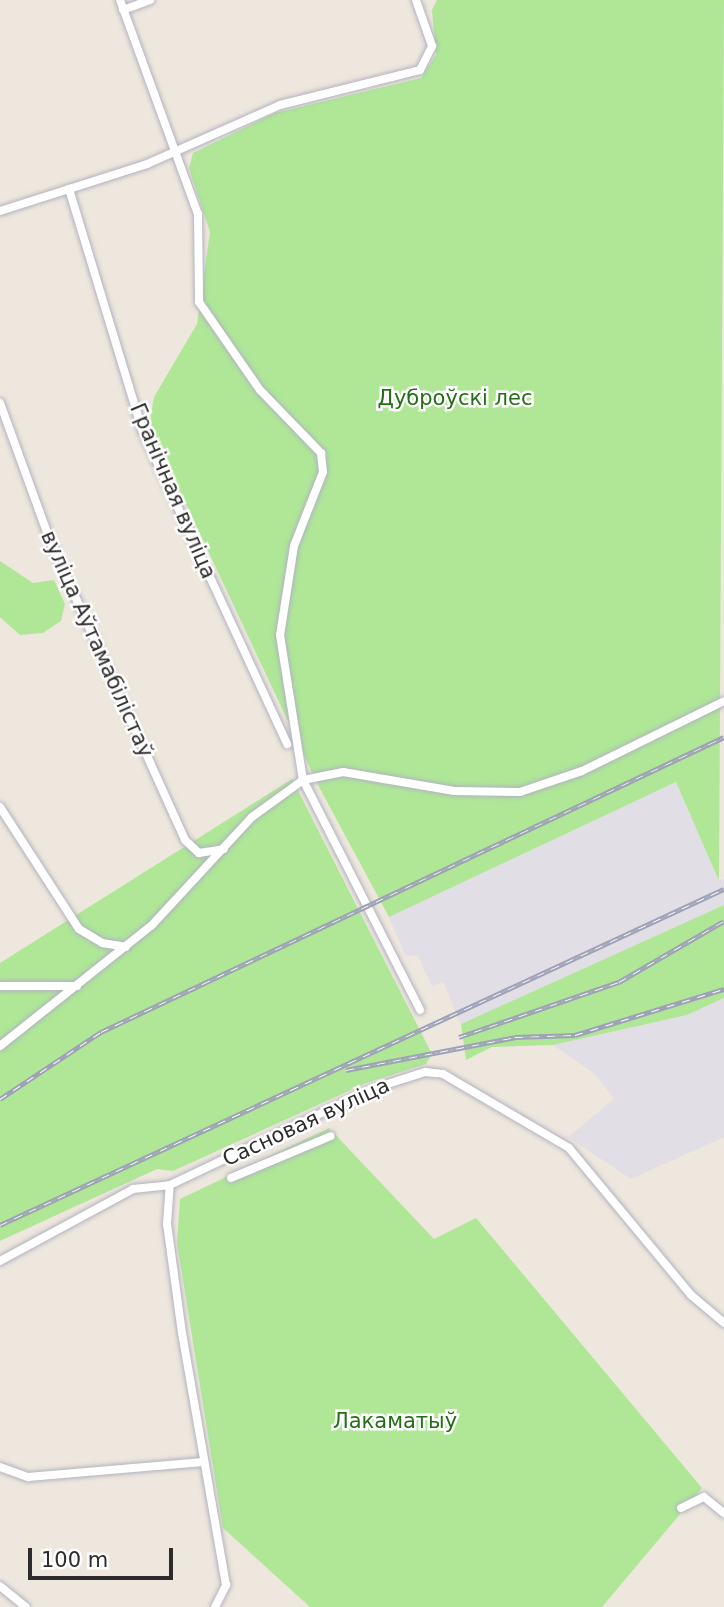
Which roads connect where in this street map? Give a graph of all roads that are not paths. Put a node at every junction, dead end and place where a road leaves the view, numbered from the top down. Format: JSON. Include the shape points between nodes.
{"nodes":[{"id":1,"x":120,"y":0,"type":"edge"},
{"id":2,"x":149,"y":0,"type":"edge"},
{"id":3,"x":416,"y":0,"type":"edge"},
{"id":4,"x":123,"y":10,"type":"junction"},
{"id":5,"x":176,"y":152,"type":"junction"},
{"id":6,"x":69,"y":189,"type":"junction"},
{"id":7,"x":0,"y":211,"type":"edge"},
{"id":8,"x":0,"y":403,"type":"edge"},
{"id":9,"x":724,"y":701,"type":"edge"},
{"id":10,"x":287,"y":744,"type":"dead end"},
{"id":11,"x":303,"y":780,"type":"junction"},
{"id":12,"x":0,"y":807,"type":"edge"},
{"id":13,"x":224,"y":849,"type":"junction"},
{"id":14,"x":126,"y":947,"type":"junction"},
{"id":15,"x":0,"y":986,"type":"edge"},
{"id":16,"x":77,"y":986,"type":"junction"},
{"id":17,"x":421,"y":1010,"type":"dead end"},
{"id":18,"x":0,"y":1045,"type":"edge"},
{"id":19,"x":331,"y":1136,"type":"dead end"},
{"id":20,"x":231,"y":1178,"type":"dead end"},
{"id":21,"x":170,"y":1185,"type":"junction"},
{"id":22,"x":0,"y":1261,"type":"edge"},
{"id":23,"x":724,"y":1322,"type":"edge"},
{"id":24,"x":203,"y":1462,"type":"junction"},
{"id":25,"x":0,"y":1467,"type":"edge"},
{"id":26,"x":681,"y":1508,"type":"dead end"},
{"id":27,"x":724,"y":1513,"type":"edge"},
{"id":28,"x":0,"y":1586,"type":"edge"},
{"id":29,"x":26,"y":1607,"type":"edge"},
{"id":30,"x":215,"y":1607,"type":"edge"}],
"edges":[{"from":1,"to":4,"type":"street"},
{"from":2,"to":4,"type":"street"},
{"from":3,"to":5,"type":"street","via":[[432,46],[420,70],[281,105]]},
{"from":4,"to":5,"type":"street"},
{"from":5,"to":6,"type":"street"},
{"from":5,"to":11,"type":"street","via":[[198,214],[199,302],[230,352],[311,438],[323,461],[294,546],[281,635]]},
{"from":6,"to":7,"type":"street"},
{"from":6,"to":10,"type":"street","name":"Гранічная вуліца","via":[[144,432]]},
{"from":8,"to":13,"type":"street","name":"вуліца Аўтамабілістаў","via":[[51,543],[185,840],[199,853]]},
{"from":9,"to":11,"type":"street","via":[[582,771],[520,792],[454,791],[343,772]]},
{"from":11,"to":13,"type":"street","via":[[252,817]]},
{"from":11,"to":17,"type":"street"},
{"from":12,"to":14,"type":"street","via":[[79,929],[102,943]]},
{"from":13,"to":14,"type":"street"},
{"from":14,"to":16,"type":"street"},
{"from":15,"to":16,"type":"street"},
{"from":16,"to":18,"type":"street"},
{"from":19,"to":20,"type":"street"},
{"from":21,"to":22,"type":"street","name":"Сасновая вуліца","via":[[133,1189]]},
{"from":21,"to":23,"type":"street","name":"Сасновая вуліца","via":[[372,1089],[425,1072],[443,1074],[569,1148],[691,1295]]},
{"from":21,"to":24,"type":"street","via":[[167,1224]]},
{"from":24,"to":25,"type":"street","via":[[28,1477]]},
{"from":24,"to":30,"type":"street","via":[[226,1585]]},
{"from":26,"to":27,"type":"street","via":[[705,1497]]},
{"from":28,"to":29,"type":"street"}]}
